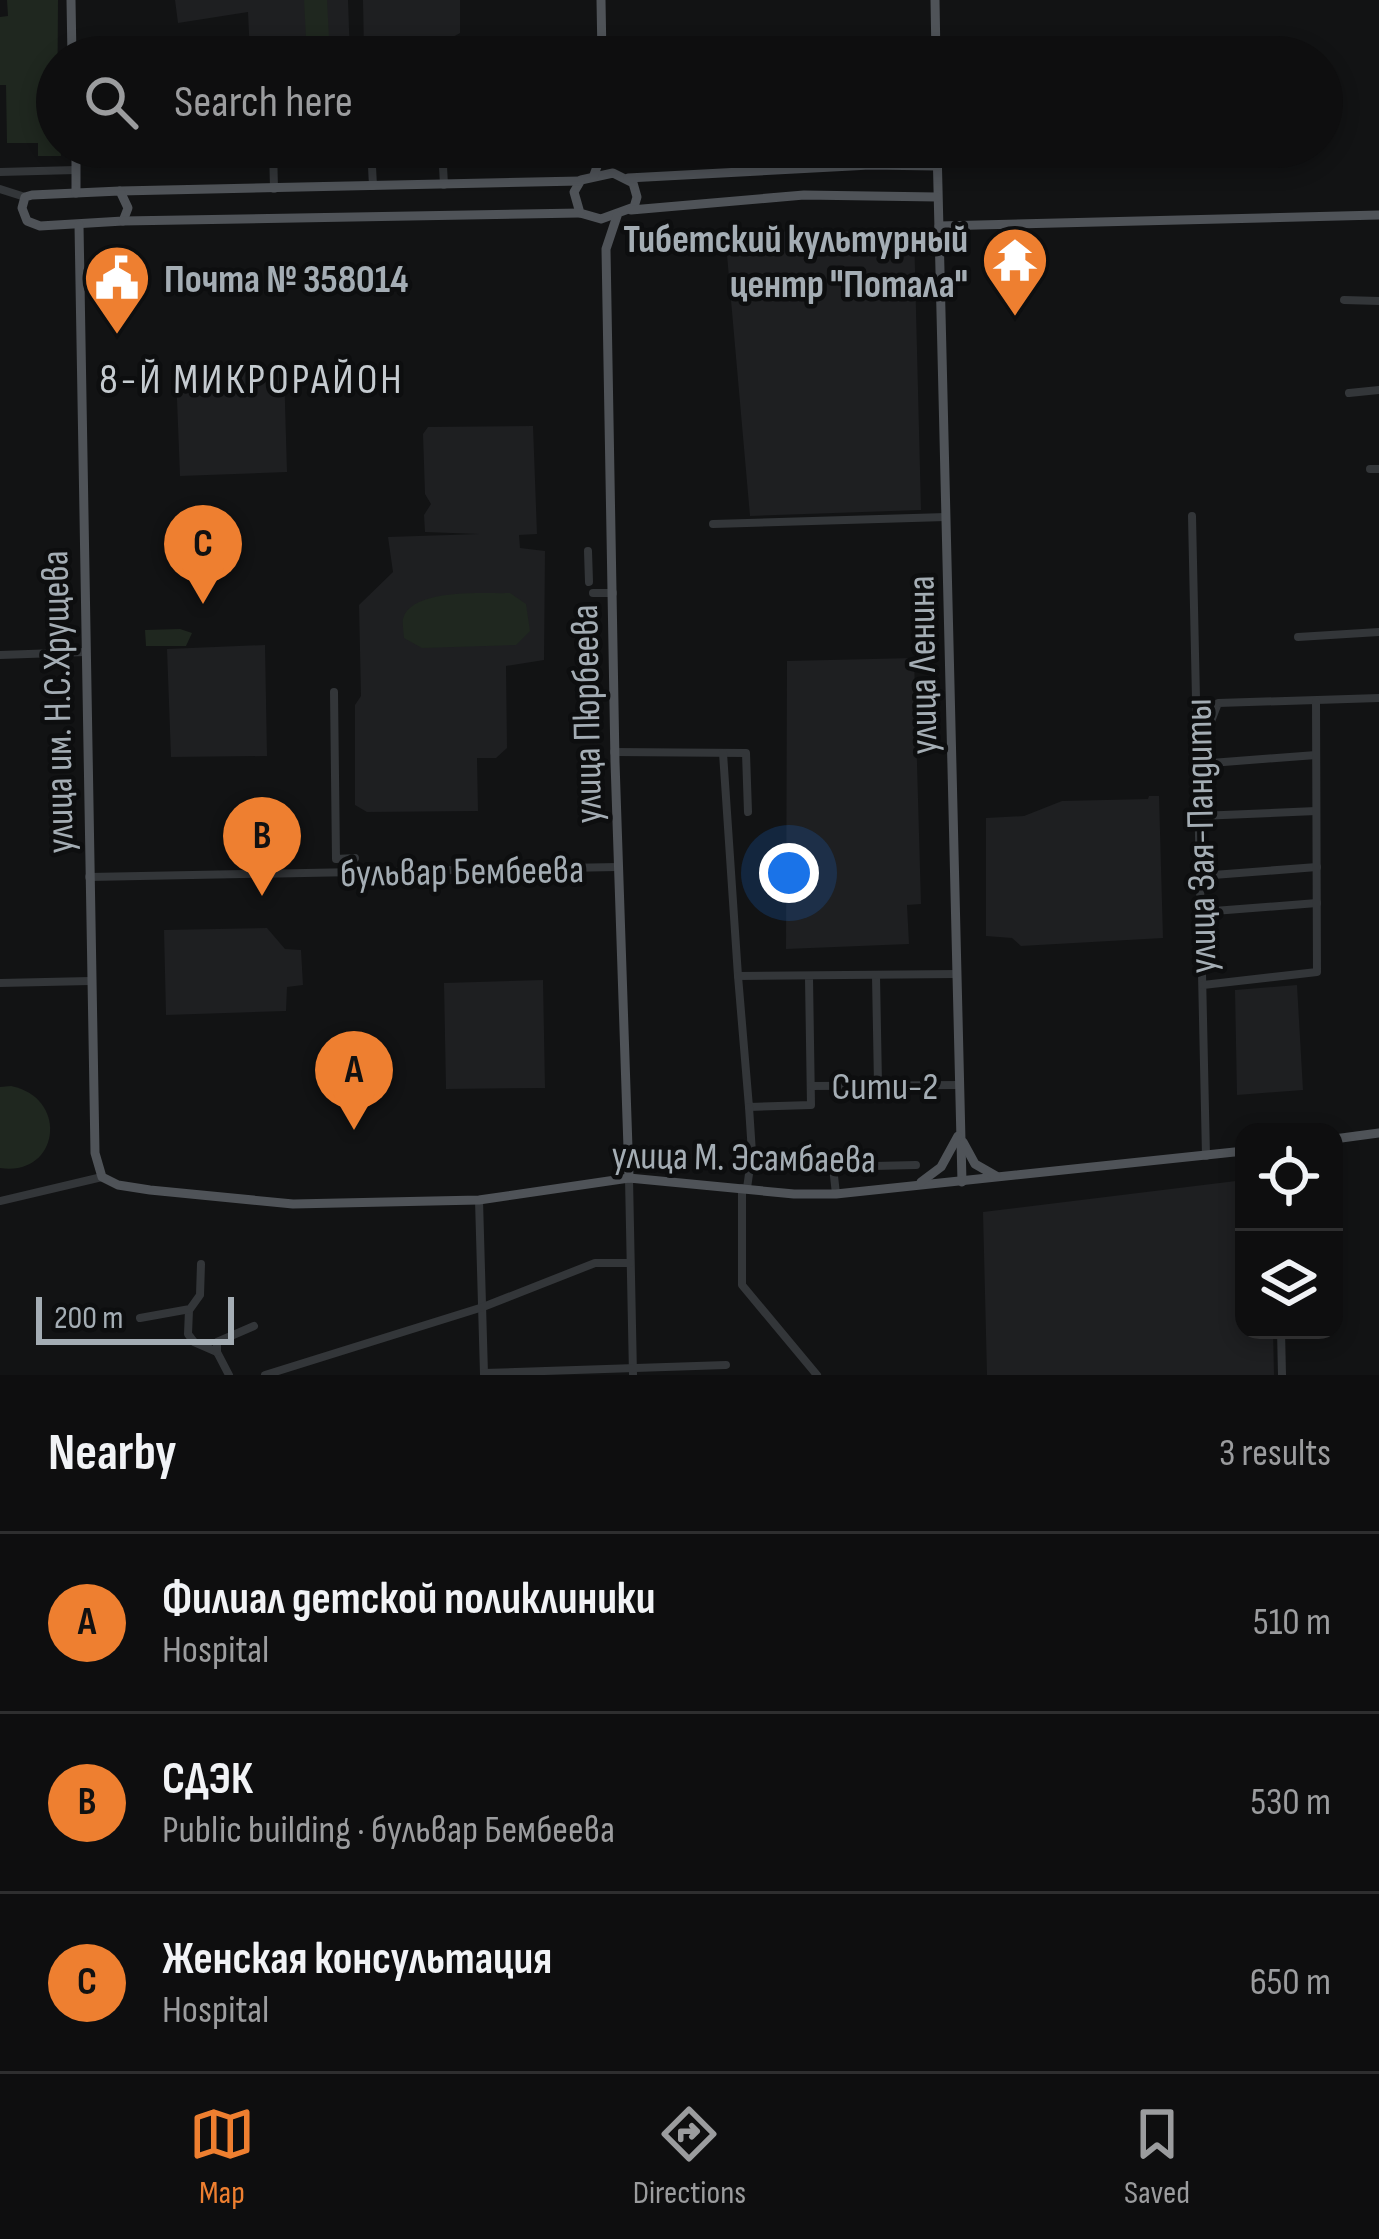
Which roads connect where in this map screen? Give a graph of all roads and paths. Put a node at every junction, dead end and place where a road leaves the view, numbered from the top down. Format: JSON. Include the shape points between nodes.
{"nodes":[{"id":1,"x":71,"y":0,"type":"edge"},
{"id":2,"x":601,"y":0,"type":"edge"},
{"id":3,"x":935,"y":0,"type":"edge"},
{"id":4,"x":72,"y":36,"type":"edge"},
{"id":5,"x":602,"y":36,"type":"edge"},
{"id":6,"x":936,"y":36,"type":"edge"},
{"id":7,"x":274,"y":168,"type":"edge"},
{"id":8,"x":372,"y":168,"type":"edge"},
{"id":9,"x":443,"y":168,"type":"edge"},
{"id":10,"x":597,"y":168,"type":"edge"},
{"id":11,"x":618,"y":168,"type":"edge"},
{"id":12,"x":803,"y":168,"type":"edge"},
{"id":13,"x":937,"y":168,"type":"edge"},
{"id":14,"x":76,"y":170,"type":"joint"},
{"id":15,"x":594,"y":175,"type":"junction"},
{"id":16,"x":623,"y":176,"type":"junction"},
{"id":17,"x":1,"y":180,"type":"edge"},
{"id":18,"x":580,"y":181,"type":"junction"},
{"id":19,"x":444,"y":184,"type":"junction"},
{"id":20,"x":373,"y":186,"type":"junction"},
{"id":21,"x":274,"y":189,"type":"junction"},
{"id":22,"x":120,"y":191,"type":"junction"},
{"id":23,"x":76,"y":193,"type":"junction"},
{"id":24,"x":25,"y":197,"type":"junction"},
{"id":25,"x":938,"y":197,"type":"junction"},
{"id":26,"x":631,"y":210,"type":"junction"},
{"id":27,"x":580,"y":213,"type":"junction"},
{"id":28,"x":1379,"y":215,"type":"edge"},
{"id":29,"x":617,"y":216,"type":"junction"},
{"id":30,"x":593,"y":219,"type":"junction"},
{"id":31,"x":123,"y":221,"type":"junction"},
{"id":32,"x":79,"y":225,"type":"junction"},
{"id":33,"x":939,"y":226,"type":"junction"},
{"id":34,"x":606,"y":249,"type":"junction"},
{"id":35,"x":1345,"y":300,"type":"dead end"},
{"id":36,"x":1379,"y":301,"type":"edge"},
{"id":37,"x":1379,"y":390,"type":"edge"},
{"id":38,"x":1349,"y":393,"type":"dead end"},
{"id":39,"x":1192,"y":516,"type":"dead end"},
{"id":40,"x":948,"y":517,"type":"junction"},
{"id":41,"x":713,"y":524,"type":"dead end"},
{"id":42,"x":588,"y":551,"type":"dead end"},
{"id":43,"x":589,"y":582,"type":"dead end"},
{"id":44,"x":593,"y":593,"type":"dead end"},
{"id":45,"x":613,"y":593,"type":"junction"},
{"id":46,"x":1379,"y":632,"type":"edge"},
{"id":47,"x":1298,"y":638,"type":"dead end"},
{"id":48,"x":85,"y":652,"type":"junction"},
{"id":49,"x":0,"y":655,"type":"edge"},
{"id":50,"x":334,"y":692,"type":"dead end"},
{"id":51,"x":1379,"y":698,"type":"edge"},
{"id":52,"x":1316,"y":701,"type":"junction"},
{"id":53,"x":614,"y":752,"type":"junction"},
{"id":54,"x":723,"y":753,"type":"junction"},
{"id":55,"x":1316,"y":755,"type":"junction"},
{"id":56,"x":1198,"y":760,"type":"junction"},
{"id":57,"x":1316,"y":811,"type":"junction"},
{"id":58,"x":748,"y":812,"type":"dead end"},
{"id":59,"x":1199,"y":816,"type":"junction"},
{"id":60,"x":355,"y":858,"type":"dead end"},
{"id":61,"x":618,"y":867,"type":"junction"},
{"id":62,"x":1317,"y":867,"type":"junction"},
{"id":63,"x":1200,"y":876,"type":"junction"},
{"id":64,"x":89,"y":877,"type":"junction"},
{"id":65,"x":1317,"y":903,"type":"junction"},
{"id":66,"x":1201,"y":912,"type":"junction"},
{"id":67,"x":957,"y":974,"type":"junction"},
{"id":68,"x":738,"y":976,"type":"junction"},
{"id":69,"x":876,"y":976,"type":"junction"},
{"id":70,"x":809,"y":978,"type":"junction"},
{"id":71,"x":90,"y":981,"type":"junction"},
{"id":72,"x":0,"y":983,"type":"edge"},
{"id":73,"x":1203,"y":985,"type":"junction"},
{"id":74,"x":878,"y":1084,"type":"junction"},
{"id":75,"x":959,"y":1085,"type":"junction"},
{"id":76,"x":811,"y":1086,"type":"junction"},
{"id":77,"x":749,"y":1107,"type":"junction"},
{"id":78,"x":960,"y":1131,"type":"junction"},
{"id":79,"x":1379,"y":1133,"type":"edge"},
{"id":80,"x":1343,"y":1138,"type":"edge"},
{"id":81,"x":1235,"y":1152,"type":"edge"},
{"id":82,"x":752,"y":1153,"type":"junction"},
{"id":83,"x":1206,"y":1156,"type":"junction"},
{"id":84,"x":916,"y":1165,"type":"dead end"},
{"id":85,"x":833,"y":1167,"type":"junction"},
{"id":86,"x":102,"y":1177,"type":"junction"},
{"id":87,"x":629,"y":1178,"type":"junction"},
{"id":88,"x":1001,"y":1178,"type":"junction"},
{"id":89,"x":962,"y":1182,"type":"junction"},
{"id":90,"x":911,"y":1186,"type":"junction"},
{"id":91,"x":744,"y":1188,"type":"junction"},
{"id":92,"x":836,"y":1194,"type":"junction"},
{"id":93,"x":479,"y":1200,"type":"junction"},
{"id":94,"x":0,"y":1202,"type":"edge"},
{"id":95,"x":630,"y":1263,"type":"junction"},
{"id":96,"x":201,"y":1264,"type":"dead end"},
{"id":97,"x":483,"y":1306,"type":"junction"},
{"id":98,"x":190,"y":1309,"type":"junction"},
{"id":99,"x":140,"y":1318,"type":"dead end"},
{"id":100,"x":254,"y":1327,"type":"dead end"},
{"id":101,"x":1281,"y":1339,"type":"edge"},
{"id":102,"x":217,"y":1352,"type":"junction"},
{"id":103,"x":726,"y":1365,"type":"dead end"},
{"id":104,"x":633,"y":1372,"type":"edge"},
{"id":105,"x":484,"y":1374,"type":"edge"},
{"id":106,"x":229,"y":1375,"type":"edge"},
{"id":107,"x":266,"y":1375,"type":"edge"},
{"id":108,"x":817,"y":1375,"type":"edge"},
{"id":109,"x":1282,"y":1375,"type":"edge"}],
"edges":[{"from":1,"to":4,"type":"main road"},
{"from":2,"to":5,"type":"main road"},
{"from":3,"to":6,"type":"main road"},
{"from":7,"to":21,"type":"street"},
{"from":8,"to":20,"type":"street"},
{"from":9,"to":19,"type":"street"},
{"from":10,"to":15,"type":"main road"},
{"from":11,"to":16,"type":"main road"},
{"from":12,"to":16,"type":"main road"},
{"from":13,"to":25,"type":"main road","name":"улица Ленина"},
{"from":14,"to":17,"type":"street"},
{"from":14,"to":23,"type":"main road"},
{"from":15,"to":16,"type":"main road"},
{"from":15,"to":18,"type":"main road"},
{"from":16,"to":26,"type":"main road","via":[[638,197]]},
{"from":17,"to":24,"type":"street"},
{"from":18,"to":19,"type":"main road"},
{"from":18,"to":27,"type":"main road","via":[[573,200]]},
{"from":19,"to":20,"type":"main road"},
{"from":20,"to":21,"type":"main road"},
{"from":21,"to":22,"type":"main road"},
{"from":22,"to":23,"type":"main road"},
{"from":22,"to":31,"type":"main road","via":[[128,208]]},
{"from":23,"to":24,"type":"main road"},
{"from":24,"to":32,"type":"main road","via":[[27,220]]},
{"from":25,"to":26,"type":"main road","via":[[804,195]]},
{"from":25,"to":33,"type":"main road","name":"улица Ленина"},
{"from":26,"to":29,"type":"main road"},
{"from":27,"to":30,"type":"main road"},
{"from":27,"to":31,"type":"main road"},
{"from":28,"to":33,"type":"main road"},
{"from":29,"to":30,"type":"main road"},
{"from":29,"to":34,"type":"main road"},
{"from":30,"to":34,"type":"main road"},
{"from":31,"to":32,"type":"main road"},
{"from":32,"to":48,"type":"main road","name":"улица им. Н.С.Хрущева"},
{"from":33,"to":40,"type":"main road","name":"улица Ленина"},
{"from":34,"to":45,"type":"main road","name":"улица Пюрбеева"},
{"from":35,"to":36,"type":"street"},
{"from":37,"to":38,"type":"street"},
{"from":39,"to":56,"type":"street","name":"улица Зая-Пандиты"},
{"from":40,"to":41,"type":"street"},
{"from":40,"to":67,"type":"main road","name":"улица Ленина"},
{"from":42,"to":43,"type":"street"},
{"from":44,"to":45,"type":"street"},
{"from":45,"to":53,"type":"main road","name":"улица Пюрбеева"},
{"from":46,"to":47,"type":"street"},
{"from":48,"to":49,"type":"street"},
{"from":48,"to":64,"type":"main road","name":"улица им. Н.С.Хрущева"},
{"from":50,"to":60,"type":"street","name":"бульвар Бембеева","via":[[337,859]]},
{"from":51,"to":52,"type":"street"},
{"from":52,"to":55,"type":"street"},
{"from":52,"to":56,"type":"street","via":[[1218,703]]},
{"from":53,"to":54,"type":"street"},
{"from":53,"to":61,"type":"main road","name":"улица Пюрбеева"},
{"from":54,"to":58,"type":"street","via":[[746,753]]},
{"from":54,"to":68,"type":"street"},
{"from":55,"to":56,"type":"street"},
{"from":55,"to":57,"type":"street"},
{"from":56,"to":59,"type":"street","name":"улица Зая-Пандиты"},
{"from":57,"to":59,"type":"street"},
{"from":57,"to":62,"type":"street"},
{"from":59,"to":63,"type":"street","name":"улица Зая-Пандиты"},
{"from":61,"to":64,"type":"street","name":"бульвар Бембеева"},
{"from":61,"to":87,"type":"main road","name":"улица Пюрбеева"},
{"from":62,"to":63,"type":"street"},
{"from":62,"to":65,"type":"street"},
{"from":63,"to":66,"type":"street","name":"улица Зая-Пандиты"},
{"from":64,"to":71,"type":"main road","name":"улица им. Н.С.Хрущева"},
{"from":65,"to":66,"type":"street"},
{"from":65,"to":73,"type":"street","via":[[1317,972]]},
{"from":66,"to":73,"type":"street","name":"улица Зая-Пандиты"},
{"from":67,"to":69,"type":"street"},
{"from":67,"to":75,"type":"main road","name":"улица Ленина"},
{"from":68,"to":70,"type":"street"},
{"from":68,"to":77,"type":"street"},
{"from":69,"to":70,"type":"street"},
{"from":69,"to":74,"type":"street"},
{"from":70,"to":76,"type":"street"},
{"from":71,"to":72,"type":"street"},
{"from":71,"to":86,"type":"main road","name":"улица им. Н.С.Хрущева"},
{"from":73,"to":83,"type":"street","name":"улица Зая-Пандиты"},
{"from":74,"to":75,"type":"street","name":"Сити-2"},
{"from":74,"to":76,"type":"street","name":"Сити-2"},
{"from":75,"to":78,"type":"main road","name":"улица Ленина"},
{"from":76,"to":77,"type":"street","via":[[811,1105]]},
{"from":77,"to":82,"type":"street"},
{"from":78,"to":88,"type":"main road","via":[[975,1164]]},
{"from":78,"to":89,"type":"main road","name":"улица Ленина"},
{"from":78,"to":90,"type":"main road","via":[[941,1167]]},
{"from":79,"to":80,"type":"main road"},
{"from":81,"to":83,"type":"main road","name":"улица М. Эсамбаева"},
{"from":82,"to":85,"type":"street","via":[[792,1155],[805,1169]]},
{"from":82,"to":91,"type":"street"},
{"from":83,"to":88,"type":"main road","name":"улица М. Эсамбаева"},
{"from":84,"to":85,"type":"street"},
{"from":85,"to":92,"type":"street"},
{"from":86,"to":93,"type":"main road","name":"улица М. Эсамбаева","via":[[150,1190],[293,1204]]},
{"from":86,"to":94,"type":"street"},
{"from":87,"to":91,"type":"main road","name":"улица М. Эсамбаева"},
{"from":87,"to":93,"type":"main road","name":"улица М. Эсамбаева"},
{"from":87,"to":95,"type":"street"},
{"from":88,"to":89,"type":"main road","name":"улица М. Эсамбаева"},
{"from":89,"to":90,"type":"main road","name":"улица М. Эсамбаева"},
{"from":90,"to":92,"type":"main road","name":"улица М. Эсамбаева"},
{"from":91,"to":92,"type":"main road","name":"улица М. Эсамбаева"},
{"from":91,"to":108,"type":"street","via":[[742,1286]]},
{"from":93,"to":97,"type":"street"},
{"from":95,"to":97,"type":"street","via":[[595,1264]]},
{"from":95,"to":104,"type":"street"},
{"from":96,"to":98,"type":"street","via":[[200,1295]]},
{"from":97,"to":105,"type":"street"},
{"from":97,"to":107,"type":"street"},
{"from":98,"to":99,"type":"street"},
{"from":98,"to":102,"type":"street","via":[[188,1334]]},
{"from":100,"to":102,"type":"street","via":[[217,1342]]},
{"from":101,"to":109,"type":"street"},
{"from":102,"to":106,"type":"street"},
{"from":103,"to":104,"type":"street"},
{"from":104,"to":105,"type":"street"}]}
